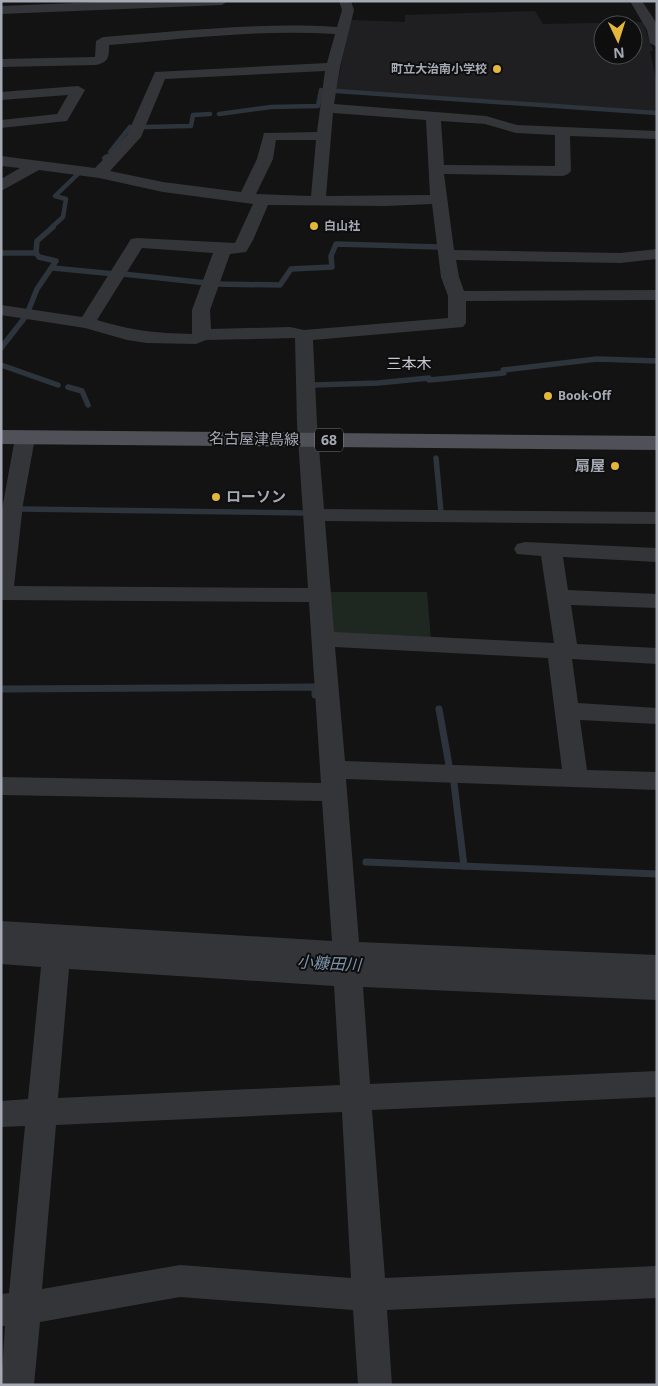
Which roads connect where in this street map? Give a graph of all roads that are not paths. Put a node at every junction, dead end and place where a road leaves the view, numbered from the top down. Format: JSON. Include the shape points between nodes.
{"nodes":[{"id":1,"x":222,"y":1,"type":"edge"},
{"id":2,"x":345,"y":1,"type":"edge"},
{"id":3,"x":636,"y":1,"type":"edge"},
{"id":4,"x":114,"y":3,"type":"edge"},
{"id":5,"x":1,"y":10,"type":"edge"},
{"id":6,"x":343,"y":31,"type":"junction"},
{"id":7,"x":168,"y":37,"type":"junction"},
{"id":8,"x":657,"y":43,"type":"edge"},
{"id":9,"x":43,"y":62,"type":"junction"},
{"id":10,"x":1,"y":63,"type":"edge"},
{"id":11,"x":333,"y":67,"type":"junction"},
{"id":12,"x":160,"y":75,"type":"junction"},
{"id":13,"x":14,"y":80,"type":"edge"},
{"id":14,"x":1,"y":96,"type":"edge"},
{"id":15,"x":326,"y":108,"type":"junction"},
{"id":16,"x":433,"y":116,"type":"junction"},
{"id":17,"x":1,"y":124,"type":"edge"},
{"id":18,"x":562,"y":131,"type":"junction"},
{"id":19,"x":657,"y":135,"type":"edge"},
{"id":20,"x":325,"y":136,"type":"junction"},
{"id":21,"x":1,"y":161,"type":"edge"},
{"id":22,"x":36,"y":165,"type":"junction"},
{"id":23,"x":437,"y":169,"type":"junction"},
{"id":24,"x":99,"y":174,"type":"junction"},
{"id":25,"x":1,"y":186,"type":"edge"},
{"id":26,"x":254,"y":199,"type":"junction"},
{"id":27,"x":439,"y":199,"type":"junction"},
{"id":28,"x":318,"y":201,"type":"junction"},
{"id":29,"x":223,"y":249,"type":"junction"},
{"id":30,"x":657,"y":254,"type":"edge"},
{"id":31,"x":446,"y":255,"type":"junction"},
{"id":32,"x":657,"y":295,"type":"edge"},
{"id":33,"x":457,"y":296,"type":"junction"},
{"id":34,"x":1,"y":310,"type":"edge"},
{"id":35,"x":87,"y":323,"type":"junction"},
{"id":36,"x":202,"y":334,"type":"junction"},
{"id":37,"x":304,"y":335,"type":"junction"},
{"id":38,"x":1,"y":421,"type":"edge"},
{"id":39,"x":657,"y":427,"type":"edge"},
{"id":40,"x":308,"y":432,"type":"junction"},
{"id":41,"x":1,"y":437,"type":"edge"},
{"id":42,"x":26,"y":438,"type":"junction"},
{"id":43,"x":657,"y":443,"type":"edge"},
{"id":44,"x":7,"y":509,"type":"edge"},
{"id":45,"x":314,"y":515,"type":"junction"},
{"id":46,"x":657,"y":518,"type":"edge"},
{"id":47,"x":524,"y":549,"type":"dead end"},
{"id":48,"x":551,"y":550,"type":"junction"},
{"id":49,"x":657,"y":555,"type":"edge"},
{"id":50,"x":2,"y":593,"type":"edge"},
{"id":51,"x":320,"y":595,"type":"junction"},
{"id":52,"x":558,"y":596,"type":"junction"},
{"id":53,"x":657,"y":601,"type":"edge"},
{"id":54,"x":323,"y":639,"type":"junction"},
{"id":55,"x":563,"y":651,"type":"junction"},
{"id":56,"x":657,"y":656,"type":"edge"},
{"id":57,"x":567,"y":711,"type":"junction"},
{"id":58,"x":657,"y":716,"type":"edge"},
{"id":59,"x":576,"y":778,"type":"junction"},
{"id":60,"x":334,"y":781,"type":"junction"},
{"id":61,"x":657,"y":782,"type":"edge"},
{"id":62,"x":1,"y":786,"type":"edge"},
{"id":63,"x":1,"y":932,"type":"edge"},
{"id":64,"x":57,"y":946,"type":"junction"},
{"id":65,"x":1,"y":953,"type":"edge"},
{"id":66,"x":347,"y":964,"type":"junction"},
{"id":67,"x":657,"y":966,"type":"edge"},
{"id":68,"x":657,"y":988,"type":"edge"},
{"id":69,"x":657,"y":1084,"type":"edge"},
{"id":70,"x":356,"y":1098,"type":"junction"},
{"id":71,"x":42,"y":1112,"type":"junction"},
{"id":72,"x":1,"y":1114,"type":"edge"},
{"id":73,"x":657,"y":1282,"type":"edge"},
{"id":74,"x":369,"y":1295,"type":"junction"},
{"id":75,"x":12,"y":1310,"type":"edge"},
{"id":76,"x":17,"y":1385,"type":"edge"},
{"id":77,"x":375,"y":1385,"type":"edge"}],
"edges":[{"from":1,"to":4,"type":"street"},
{"from":2,"to":6,"type":"street","via":[[348,10]]},
{"from":3,"to":8,"type":"street","via":[[654,30]]},
{"from":4,"to":5,"type":"street"},
{"from":6,"to":7,"type":"street","via":[[313,28]]},
{"from":6,"to":11,"type":"street"},
{"from":7,"to":9,"type":"street","via":[[103,41],[102,59],[96,61]]},
{"from":7,"to":12,"type":"street","via":[[168,55]]},
{"from":9,"to":10,"type":"street"},
{"from":9,"to":13,"type":"street","via":[[36,70]]},
{"from":11,"to":12,"type":"street"},
{"from":11,"to":15,"type":"street"},
{"from":12,"to":24,"type":"street","via":[[134,137]]},
{"from":14,"to":17,"type":"street","via":[[78,90],[62,118]]},
{"from":15,"to":16,"type":"street"},
{"from":15,"to":20,"type":"street"},
{"from":16,"to":18,"type":"street"},
{"from":16,"to":23,"type":"street"},
{"from":18,"to":19,"type":"street"},
{"from":18,"to":23,"type":"street","via":[[563,172]]},
{"from":20,"to":26,"type":"street","via":[[269,136]]},
{"from":20,"to":28,"type":"street"},
{"from":21,"to":22,"type":"street"},
{"from":22,"to":24,"type":"street"},
{"from":22,"to":25,"type":"street"},
{"from":23,"to":27,"type":"street"},
{"from":24,"to":26,"type":"street","via":[[163,187]]},
{"from":26,"to":28,"type":"street"},
{"from":26,"to":29,"type":"street","via":[[245,240],[240,248]]},
{"from":27,"to":28,"type":"street"},
{"from":27,"to":31,"type":"street"},
{"from":29,"to":35,"type":"street","via":[[137,243]]},
{"from":29,"to":36,"type":"street","via":[[201,310]]},
{"from":30,"to":31,"type":"street","via":[[620,258]]},
{"from":31,"to":33,"type":"street"},
{"from":32,"to":33,"type":"street"},
{"from":33,"to":37,"type":"street","via":[[458,323]]},
{"from":34,"to":35,"type":"street"},
{"from":35,"to":36,"type":"street","via":[[147,338],[196,339]]},
{"from":36,"to":37,"type":"street","via":[[290,332]]},
{"from":37,"to":40,"type":"street"},
{"from":38,"to":40,"type":"main road","name":"名古屋津島線","number":"68"},
{"from":39,"to":40,"type":"main road","name":"名古屋津島線","number":"68"},
{"from":40,"to":42,"type":"main road","name":"名古屋津島線","number":"68"},
{"from":40,"to":43,"type":"main road","name":"名古屋津島線","number":"68"},
{"from":40,"to":45,"type":"street"},
{"from":41,"to":42,"type":"main road","name":"名古屋津島線","number":"68"},
{"from":42,"to":44,"type":"street"},
{"from":44,"to":50,"type":"street"},
{"from":45,"to":46,"type":"street"},
{"from":45,"to":51,"type":"street"},
{"from":47,"to":48,"type":"street"},
{"from":48,"to":49,"type":"street"},
{"from":48,"to":52,"type":"street"},
{"from":50,"to":51,"type":"street"},
{"from":51,"to":54,"type":"street"},
{"from":52,"to":53,"type":"street"},
{"from":52,"to":55,"type":"street"},
{"from":54,"to":55,"type":"street"},
{"from":54,"to":60,"type":"street"},
{"from":55,"to":56,"type":"street"},
{"from":55,"to":57,"type":"street"},
{"from":57,"to":58,"type":"street"},
{"from":57,"to":59,"type":"street"},
{"from":59,"to":60,"type":"street"},
{"from":59,"to":61,"type":"street"},
{"from":60,"to":62,"type":"street"},
{"from":60,"to":66,"type":"street"},
{"from":63,"to":64,"type":"street"},
{"from":64,"to":65,"type":"street"},
{"from":64,"to":66,"type":"street"},
{"from":64,"to":71,"type":"street"},
{"from":66,"to":67,"type":"street"},
{"from":66,"to":68,"type":"street"},
{"from":66,"to":70,"type":"street"},
{"from":69,"to":70,"type":"street"},
{"from":70,"to":71,"type":"street"},
{"from":70,"to":74,"type":"street"},
{"from":71,"to":72,"type":"street"},
{"from":71,"to":75,"type":"street"},
{"from":73,"to":74,"type":"street"},
{"from":74,"to":75,"type":"street","via":[[180,1281]]},
{"from":74,"to":77,"type":"street"},
{"from":75,"to":76,"type":"street"}]}
